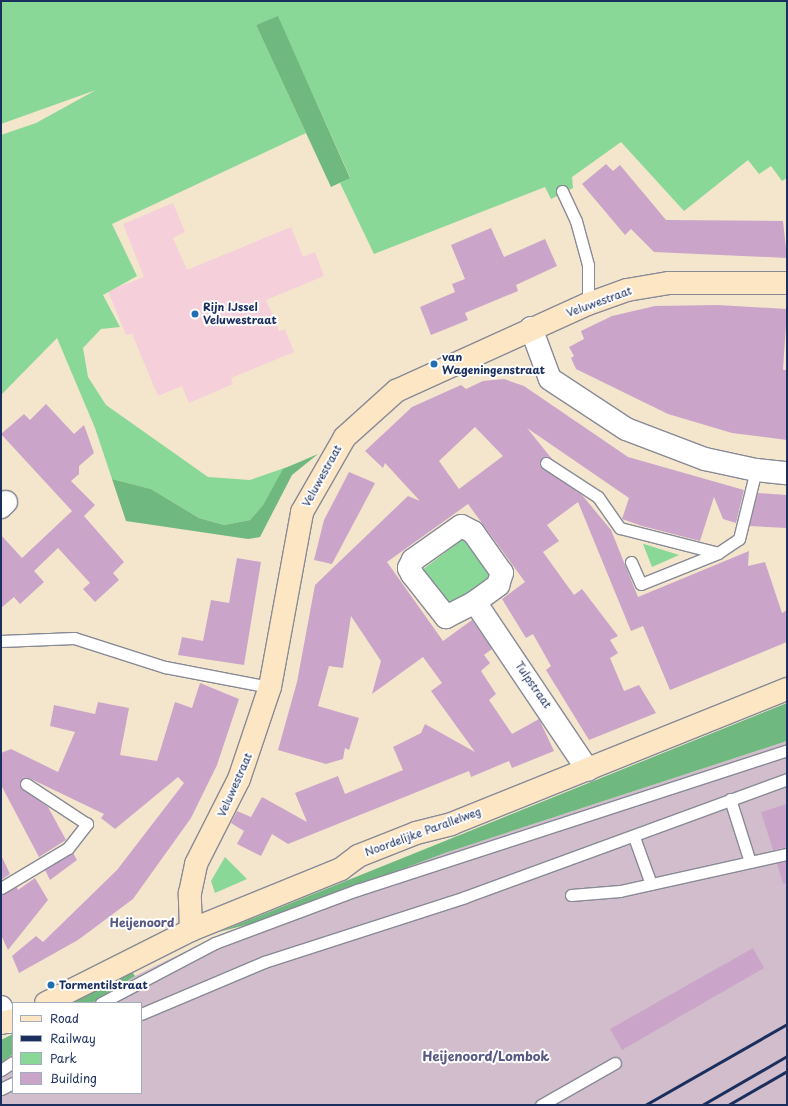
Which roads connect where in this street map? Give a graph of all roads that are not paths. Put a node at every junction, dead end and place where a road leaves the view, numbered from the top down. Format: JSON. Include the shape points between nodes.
{"nodes":[{"id":1,"x":562,"y":191,"type":"dead end"},
{"id":2,"x":787,"y":283,"type":"edge"},
{"id":3,"x":588,"y":304,"type":"junction"},
{"id":4,"x":532,"y":328,"type":"junction"},
{"id":5,"x":546,"y":463,"type":"dead end"},
{"id":6,"x":756,"y":470,"type":"junction"},
{"id":7,"x":787,"y":473,"type":"edge"},
{"id":8,"x":718,"y":554,"type":"junction"},
{"id":9,"x":631,"y":562,"type":"dead end"},
{"id":10,"x":474,"y":602,"type":"dead end"},
{"id":11,"x":1,"y":641,"type":"edge"},
{"id":12,"x":270,"y":687,"type":"junction"},
{"id":13,"x":787,"y":688,"type":"edge"},
{"id":14,"x":787,"y":750,"type":"edge"},
{"id":15,"x":588,"y":770,"type":"junction"},
{"id":16,"x":787,"y":778,"type":"edge"},
{"id":17,"x":26,"y":784,"type":"dead end"},
{"id":18,"x":730,"y":799,"type":"junction"},
{"id":19,"x":634,"y":837,"type":"junction"},
{"id":20,"x":787,"y":854,"type":"edge"},
{"id":21,"x":750,"y":862,"type":"junction"},
{"id":22,"x":651,"y":884,"type":"junction"},
{"id":23,"x":1,"y":888,"type":"edge"},
{"id":24,"x":571,"y":895,"type":"dead end"},
{"id":25,"x":191,"y":930,"type":"junction"},
{"id":26,"x":147,"y":951,"type":"junction"},
{"id":27,"x":155,"y":972,"type":"junction"},
{"id":28,"x":48,"y":1002,"type":"edge"},
{"id":29,"x":103,"y":1002,"type":"edge"},
{"id":30,"x":142,"y":1014,"type":"edge"},
{"id":31,"x":12,"y":1063,"type":"edge"},
{"id":32,"x":615,"y":1063,"type":"dead end"},
{"id":33,"x":1,"y":1070,"type":"edge"},
{"id":34,"x":12,"y":1083,"type":"edge"},
{"id":35,"x":1,"y":1089,"type":"edge"},
{"id":36,"x":541,"y":1105,"type":"edge"}],
"edges":[{"from":1,"to":3,"type":"lane","via":[[576,221],[588,265]]},
{"from":2,"to":3,"type":"street","name":"Veluwestraat","via":[[669,282],[627,290]]},
{"from":3,"to":4,"type":"street","name":"Veluwestraat"},
{"from":4,"to":6,"type":"street","via":[[550,379],[572,396],[626,429],[673,450]]},
{"from":4,"to":12,"type":"street","name":"Veluwestraat","via":[[396,391],[345,437],[302,512]]},
{"from":5,"to":8,"type":"lane","via":[[598,497],[620,528]]},
{"from":6,"to":7,"type":"street"},
{"from":6,"to":8,"type":"lane","via":[[739,539]]},
{"from":8,"to":9,"type":"lane","via":[[641,584]]},
{"from":10,"to":15,"type":"street","name":"Tulpstraat"},
{"from":11,"to":12,"type":"lane","via":[[74,638],[165,667]]},
{"from":12,"to":25,"type":"street","name":"Veluwestraat","via":[[239,779],[196,864],[190,893]]},
{"from":13,"to":15,"type":"street","name":"Noordelijke Parallelweg"},
{"from":14,"to":27,"type":"lane","via":[[357,890],[215,943]]},
{"from":15,"to":25,"type":"street","name":"Noordelijke Parallelweg","via":[[358,856],[341,869]]},
{"from":16,"to":18,"type":"lane"},
{"from":17,"to":23,"type":"lane","via":[[87,824],[68,848]]},
{"from":18,"to":19,"type":"lane"},
{"from":18,"to":21,"type":"lane"},
{"from":19,"to":22,"type":"lane"},
{"from":19,"to":30,"type":"lane","via":[[264,962]]},
{"from":20,"to":21,"type":"lane"},
{"from":21,"to":22,"type":"lane"},
{"from":22,"to":24,"type":"lane"},
{"from":25,"to":26,"type":"street","name":"Noordelijke Parallelweg"},
{"from":26,"to":27,"type":"lane"},
{"from":26,"to":28,"type":"street","name":"Noordelijke Parallelweg"},
{"from":27,"to":29,"type":"lane"},
{"from":31,"to":33,"type":"lane"},
{"from":32,"to":36,"type":"lane"},
{"from":34,"to":35,"type":"lane"}]}
